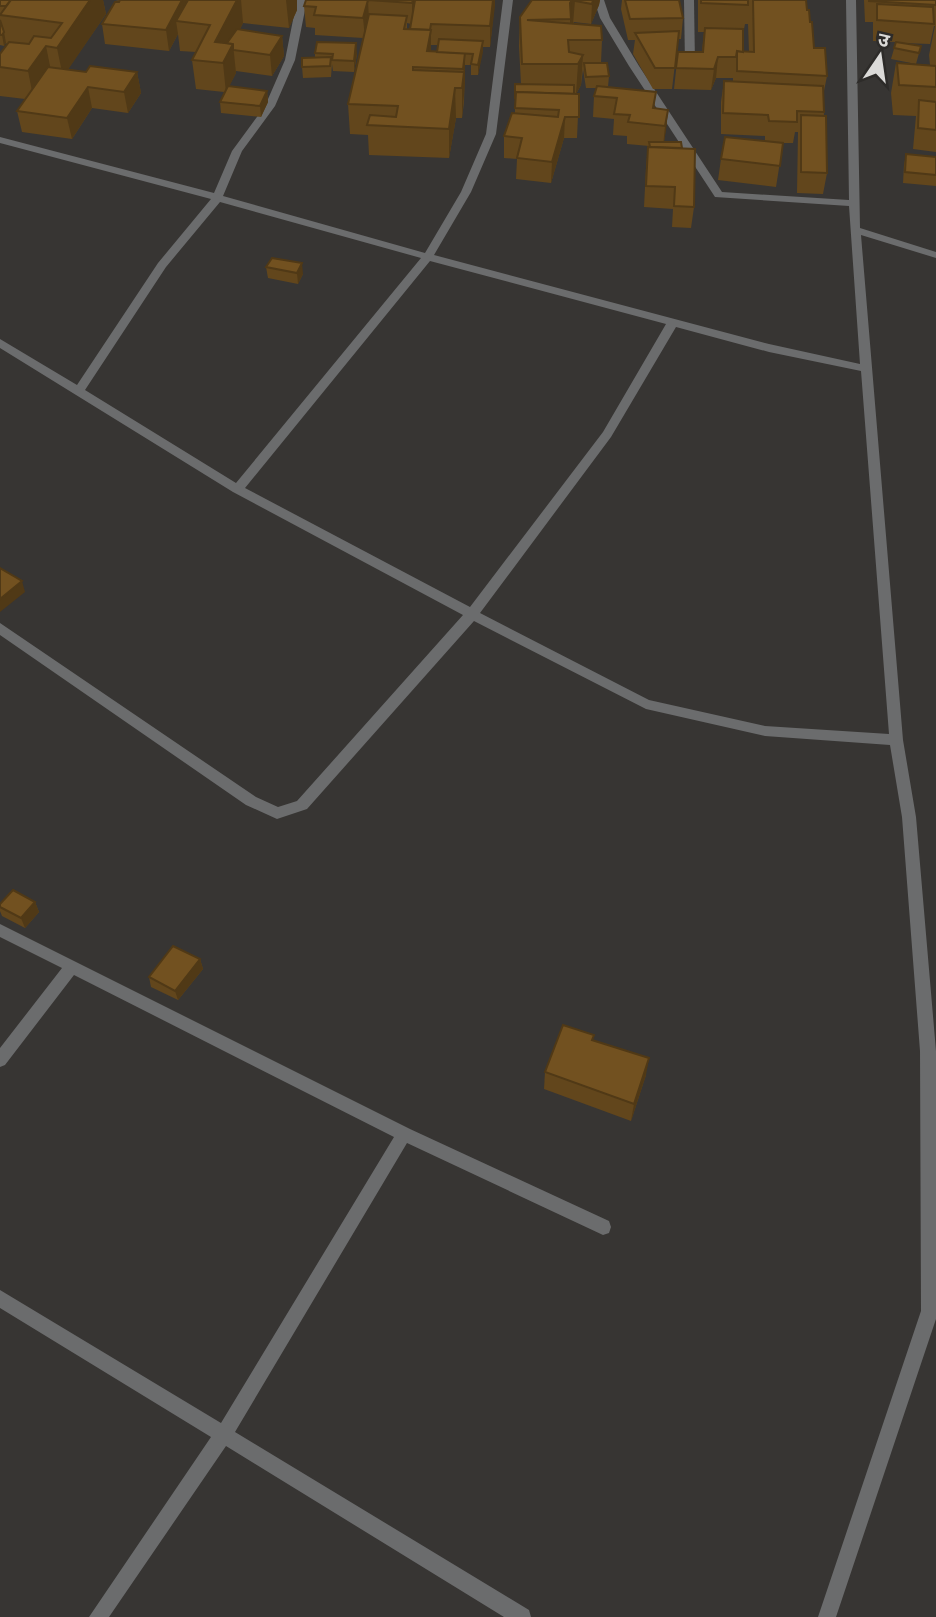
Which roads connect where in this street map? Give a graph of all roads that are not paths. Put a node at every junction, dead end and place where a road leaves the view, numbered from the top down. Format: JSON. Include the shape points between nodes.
{"nodes":[{"id":1,"x":302,"y":0,"type":"edge"},
{"id":2,"x":508,"y":0,"type":"edge"},
{"id":3,"x":599,"y":0,"type":"edge"},
{"id":4,"x":689,"y":0,"type":"edge"},
{"id":5,"x":851,"y":0,"type":"edge"},
{"id":6,"x":690,"y":65,"type":"edge"},
{"id":7,"x":0,"y":140,"type":"edge"},
{"id":8,"x":217,"y":198,"type":"junction"},
{"id":9,"x":855,"y":203,"type":"junction"},
{"id":10,"x":855,"y":230,"type":"junction"},
{"id":11,"x":936,"y":255,"type":"edge"},
{"id":12,"x":428,"y":257,"type":"junction"},
{"id":13,"x":673,"y":322,"type":"junction"},
{"id":14,"x":0,"y":343,"type":"edge"},
{"id":15,"x":866,"y":369,"type":"junction"},
{"id":16,"x":78,"y":392,"type":"junction"},
{"id":17,"x":237,"y":489,"type":"junction"},
{"id":18,"x":472,"y":614,"type":"junction"},
{"id":19,"x":0,"y":628,"type":"edge"},
{"id":20,"x":896,"y":740,"type":"junction"},
{"id":21,"x":0,"y":930,"type":"edge"},
{"id":22,"x":72,"y":966,"type":"junction"},
{"id":23,"x":930,"y":989,"type":"edge"},
{"id":24,"x":0,"y":1060,"type":"edge"},
{"id":25,"x":404,"y":1133,"type":"junction"},
{"id":26,"x":603,"y":1227,"type":"dead end"},
{"id":27,"x":0,"y":1298,"type":"edge"},
{"id":28,"x":933,"y":1311,"type":"edge"},
{"id":29,"x":224,"y":1433,"type":"junction"},
{"id":30,"x":99,"y":1617,"type":"edge"},
{"id":31,"x":522,"y":1617,"type":"edge"},
{"id":32,"x":827,"y":1617,"type":"edge"}],
"edges":[{"from":1,"to":8,"type":"street","via":[[290,60],[270,106],[237,150]]},
{"from":2,"to":12,"type":"street","via":[[491,134],[466,192]]},
{"from":3,"to":9,"type":"street","via":[[634,66],[719,195]]},
{"from":4,"to":6,"type":"street"},
{"from":5,"to":9,"type":"street"},
{"from":7,"to":8,"type":"street"},
{"from":8,"to":12,"type":"street"},
{"from":8,"to":16,"type":"street","via":[[162,265]]},
{"from":9,"to":10,"type":"street"},
{"from":10,"to":11,"type":"street"},
{"from":10,"to":15,"type":"street"},
{"from":12,"to":13,"type":"street"},
{"from":12,"to":17,"type":"street"},
{"from":13,"to":15,"type":"street"},
{"from":13,"to":18,"type":"street","via":[[607,435]]},
{"from":14,"to":16,"type":"street"},
{"from":15,"to":20,"type":"street"},
{"from":16,"to":17,"type":"street"},
{"from":17,"to":18,"type":"street"},
{"from":18,"to":19,"type":"street","via":[[302,804],[277,813],[251,802]]},
{"from":18,"to":20,"type":"street","via":[[646,704],[765,731]]},
{"from":20,"to":23,"type":"street"},
{"from":21,"to":22,"type":"street"},
{"from":22,"to":24,"type":"street"},
{"from":22,"to":25,"type":"street"},
{"from":23,"to":28,"type":"street"},
{"from":25,"to":26,"type":"street"},
{"from":25,"to":29,"type":"street"},
{"from":27,"to":29,"type":"street"},
{"from":28,"to":32,"type":"street"},
{"from":29,"to":30,"type":"street"},
{"from":29,"to":31,"type":"street"}]}
